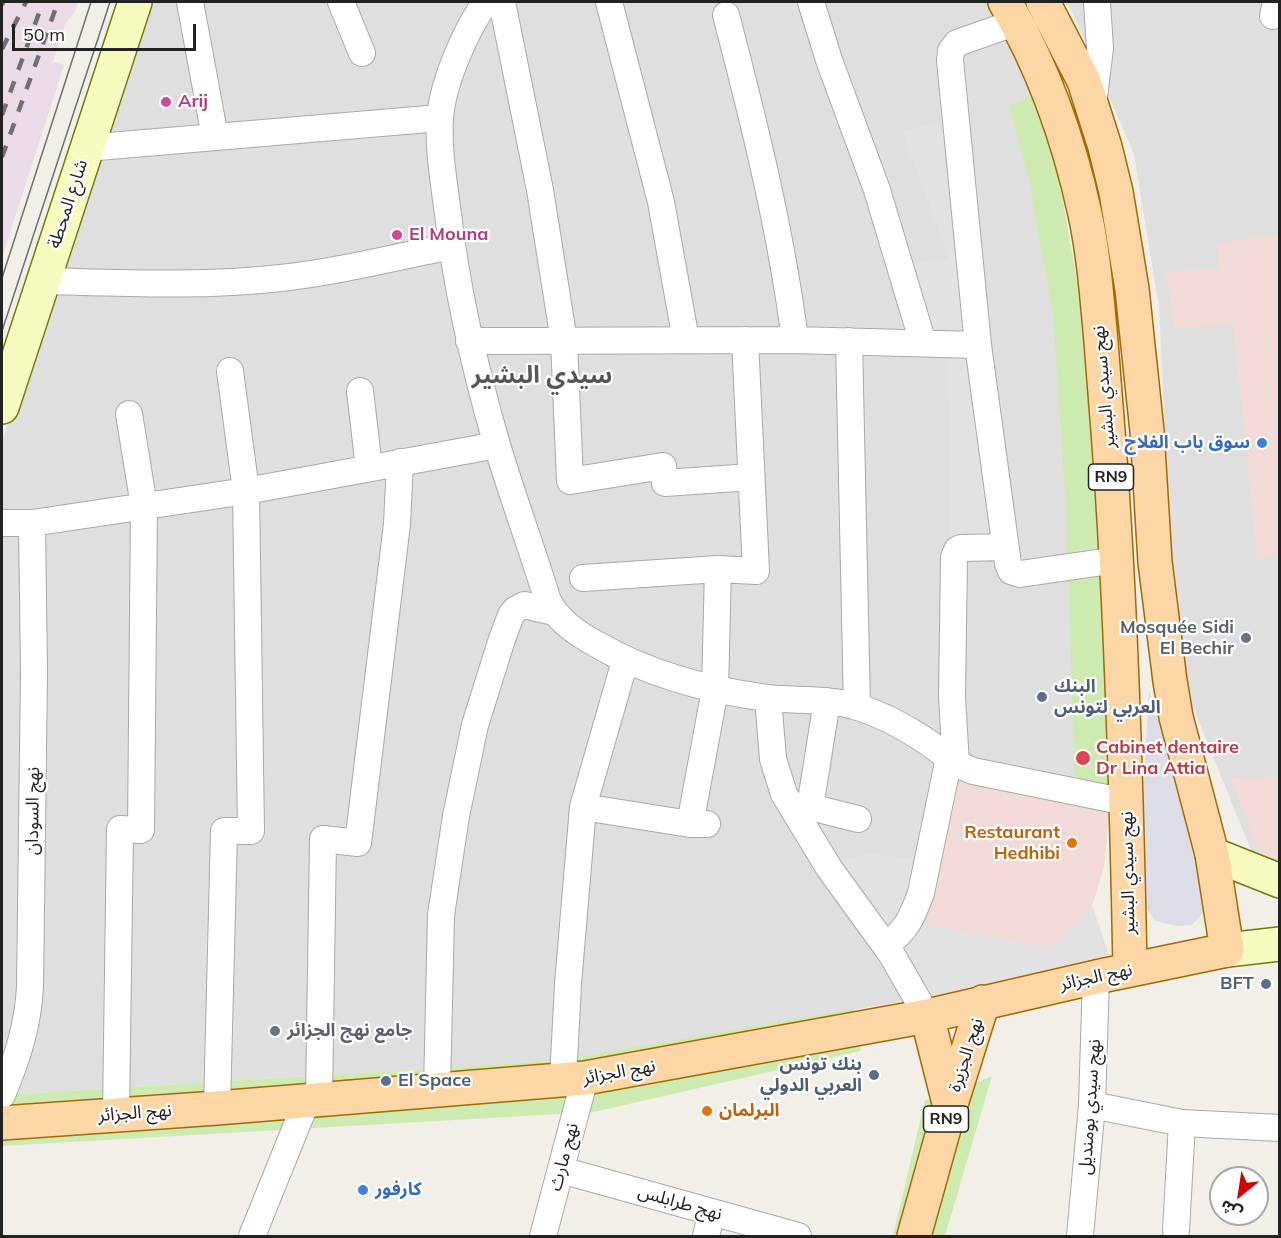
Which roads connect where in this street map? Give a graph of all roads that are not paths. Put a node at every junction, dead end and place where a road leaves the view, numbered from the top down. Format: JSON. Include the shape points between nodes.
{"nodes":[{"id":1,"x":135,"y":2,"type":"edge"},
{"id":2,"x":190,"y":2,"type":"edge"},
{"id":3,"x":341,"y":2,"type":"edge"},
{"id":4,"x":502,"y":2,"type":"edge"},
{"id":5,"x":609,"y":2,"type":"edge"},
{"id":6,"x":811,"y":2,"type":"edge"},
{"id":7,"x":1043,"y":2,"type":"edge"},
{"id":8,"x":1097,"y":2,"type":"edge"},
{"id":9,"x":478,"y":5,"type":"edge"},
{"id":10,"x":1011,"y":12,"type":"edge"},
{"id":11,"x":726,"y":15,"type":"dead end"},
{"id":12,"x":362,"y":53,"type":"dead end"},
{"id":13,"x":1093,"y":105,"type":"junction"},
{"id":14,"x":440,"y":118,"type":"junction"},
{"id":15,"x":215,"y":137,"type":"junction"},
{"id":16,"x":86,"y":148,"type":"junction"},
{"id":17,"x":452,"y":246,"type":"junction"},
{"id":18,"x":44,"y":281,"type":"junction"},
{"id":19,"x":1132,"y":289,"type":"junction"},
{"id":20,"x":1097,"y":295,"type":"junction"},
{"id":21,"x":686,"y":340,"type":"junction"},
{"id":22,"x":745,"y":340,"type":"junction"},
{"id":23,"x":795,"y":340,"type":"junction"},
{"id":24,"x":469,"y":341,"type":"junction"},
{"id":25,"x":564,"y":341,"type":"junction"},
{"id":26,"x":849,"y":341,"type":"junction"},
{"id":27,"x":923,"y":343,"type":"junction"},
{"id":28,"x":978,"y":345,"type":"junction"},
{"id":29,"x":230,"y":371,"type":"dead end"},
{"id":30,"x":360,"y":391,"type":"dead end"},
{"id":31,"x":2,"y":406,"type":"edge"},
{"id":32,"x":129,"y":414,"type":"dead end"},
{"id":33,"x":497,"y":445,"type":"junction"},
{"id":34,"x":400,"y":462,"type":"junction"},
{"id":35,"x":369,"y":468,"type":"junction"},
{"id":36,"x":752,"y":477,"type":"junction"},
{"id":37,"x":246,"y":491,"type":"junction"},
{"id":38,"x":144,"y":506,"type":"junction"},
{"id":39,"x":2,"y":523,"type":"edge"},
{"id":40,"x":32,"y":523,"type":"junction"},
{"id":41,"x":1005,"y":547,"type":"junction"},
{"id":42,"x":1116,"y":560,"type":"junction"},
{"id":43,"x":718,"y":569,"type":"junction"},
{"id":44,"x":582,"y":578,"type":"dead end"},
{"id":45,"x":554,"y":612,"type":"junction"},
{"id":46,"x":625,"y":661,"type":"junction"},
{"id":47,"x":715,"y":690,"type":"junction"},
{"id":48,"x":768,"y":698,"type":"junction"},
{"id":49,"x":827,"y":701,"type":"junction"},
{"id":50,"x":857,"y":707,"type":"junction"},
{"id":51,"x":952,"y":761,"type":"junction"},
{"id":52,"x":1126,"y":802,"type":"junction"},
{"id":53,"x":583,"y":807,"type":"junction"},
{"id":54,"x":858,"y":819,"type":"dead end"},
{"id":55,"x":1212,"y":854,"type":"junction"},
{"id":56,"x":1280,"y":881,"type":"edge"},
{"id":57,"x":1280,"y":944,"type":"edge"},
{"id":58,"x":885,"y":945,"type":"junction"},
{"id":59,"x":1227,"y":950,"type":"junction"},
{"id":60,"x":1130,"y":969,"type":"junction"},
{"id":61,"x":1096,"y":976,"type":"junction"},
{"id":62,"x":983,"y":1002,"type":"junction"},
{"id":63,"x":927,"y":1016,"type":"junction"},
{"id":64,"x":574,"y":1079,"type":"junction"},
{"id":65,"x":437,"y":1090,"type":"junction"},
{"id":66,"x":2,"y":1095,"type":"edge"},
{"id":67,"x":313,"y":1099,"type":"junction"},
{"id":68,"x":1092,"y":1105,"type":"junction"},
{"id":69,"x":950,"y":1107,"type":"junction"},
{"id":70,"x":217,"y":1108,"type":"junction"},
{"id":71,"x":116,"y":1114,"type":"junction"},
{"id":72,"x":2,"y":1123,"type":"edge"},
{"id":73,"x":1182,"y":1123,"type":"junction"},
{"id":74,"x":1280,"y":1128,"type":"edge"},
{"id":75,"x":561,"y":1170,"type":"junction"},
{"id":76,"x":709,"y":1224,"type":"edge"},
{"id":77,"x":1176,"y":1231,"type":"dead end"},
{"id":78,"x":252,"y":1236,"type":"edge"},
{"id":79,"x":543,"y":1236,"type":"edge"},
{"id":80,"x":798,"y":1236,"type":"edge"},
{"id":81,"x":914,"y":1236,"type":"edge"},
{"id":82,"x":1080,"y":1236,"type":"edge"}],
"edges":[{"from":1,"to":16,"type":"street","name":"شارع المحطة"},
{"from":2,"to":15,"type":"street"},
{"from":3,"to":12,"type":"street"},
{"from":4,"to":25,"type":"street","via":[[540,190]]},
{"from":5,"to":21,"type":"street","via":[[661,202]]},
{"from":6,"to":27,"type":"street","via":[[877,190]]},
{"from":7,"to":13,"type":"main road","name":"نهج سيدي البشير","number":"RN9"},
{"from":8,"to":13,"type":"street","via":[[1100,48]]},
{"from":9,"to":14,"type":"street","via":[[453,69]]},
{"from":10,"to":20,"type":"main road","name":"نهج سيدي البشير","number":"RN9","via":[[1033,54],[1063,134],[1085,215]]},
{"from":10,"to":28,"type":"street","via":[[957,43],[950,56]]},
{"from":11,"to":23,"type":"street","via":[[758,138],[786,273]]},
{"from":13,"to":19,"type":"main road","name":"نهج سيدي البشير","number":"RN9","via":[[1116,192]]},
{"from":14,"to":15,"type":"street"},
{"from":14,"to":17,"type":"street"},
{"from":15,"to":16,"type":"street"},
{"from":16,"to":18,"type":"street","name":"شارع المحطة"},
{"from":17,"to":18,"type":"street","via":[[280,278],[169,284]]},
{"from":17,"to":24,"type":"street"},
{"from":18,"to":31,"type":"street","name":"شارع المحطة"},
{"from":19,"to":20,"type":"main road"},
{"from":19,"to":55,"type":"main road","name":"نهج سيدي البشير","number":"RN9","via":[[1147,431],[1155,562],[1170,681]]},
{"from":20,"to":42,"type":"main road","name":"نهج سيدي البشير","number":"RN9"},
{"from":21,"to":22,"type":"street"},
{"from":21,"to":25,"type":"street"},
{"from":22,"to":23,"type":"street"},
{"from":22,"to":36,"type":"street"},
{"from":23,"to":26,"type":"street"},
{"from":24,"to":25,"type":"street"},
{"from":24,"to":33,"type":"street"},
{"from":25,"to":36,"type":"street","via":[[570,481],[663,466],[665,483]]},
{"from":26,"to":27,"type":"street"},
{"from":26,"to":50,"type":"street"},
{"from":27,"to":28,"type":"street"},
{"from":28,"to":41,"type":"street"},
{"from":29,"to":37,"type":"street"},
{"from":30,"to":35,"type":"street"},
{"from":32,"to":38,"type":"street"},
{"from":33,"to":34,"type":"street"},
{"from":33,"to":45,"type":"street"},
{"from":34,"to":35,"type":"street"},
{"from":34,"to":67,"type":"street","via":[[397,524],[358,843],[323,840]]},
{"from":35,"to":37,"type":"street"},
{"from":36,"to":43,"type":"street","via":[[756,571]]},
{"from":37,"to":38,"type":"street"},
{"from":37,"to":70,"type":"street","via":[[251,831],[224,831]]},
{"from":38,"to":40,"type":"street"},
{"from":38,"to":71,"type":"street","via":[[141,830],[120,829]]},
{"from":39,"to":40,"type":"street"},
{"from":40,"to":66,"type":"street","name":"نهج السودان","via":[[30,997],[22,1044]]},
{"from":41,"to":42,"type":"street","via":[[1009,568],[1020,574]]},
{"from":41,"to":51,"type":"street","via":[[961,548],[954,556]]},
{"from":42,"to":52,"type":"main road","name":"نهج سيدي البشير","number":"RN9"},
{"from":43,"to":44,"type":"street"},
{"from":43,"to":47,"type":"street"},
{"from":45,"to":46,"type":"street","via":[[579,634]]},
{"from":45,"to":65,"type":"street","via":[[524,605],[515,610],[475,725],[441,915]]},
{"from":46,"to":47,"type":"street"},
{"from":46,"to":53,"type":"street","name":"نهج مارث"},
{"from":47,"to":48,"type":"street"},
{"from":47,"to":53,"type":"street","via":[[699,824]]},
{"from":48,"to":49,"type":"street"},
{"from":48,"to":58,"type":"street","via":[[772,759],[784,794],[829,868]]},
{"from":49,"to":50,"type":"street"},
{"from":49,"to":54,"type":"street","via":[[810,807]]},
{"from":50,"to":51,"type":"street","via":[[912,732]]},
{"from":51,"to":52,"type":"street","via":[[1001,778]]},
{"from":51,"to":58,"type":"street","via":[[918,901],[907,926]]},
{"from":52,"to":60,"type":"main road","name":"نهج سيدي البشير","number":"RN9"},
{"from":53,"to":64,"type":"street","name":"نهج مارث","via":[[568,984]]},
{"from":55,"to":56,"type":"street"},
{"from":55,"to":59,"type":"main road","name":"نهج سيدي البشير","number":"RN9"},
{"from":57,"to":59,"type":"street"},
{"from":58,"to":63,"type":"street"},
{"from":59,"to":60,"type":"main road","name":"نهج الجزائر"},
{"from":60,"to":61,"type":"main road","name":"نهج الجزائر"},
{"from":61,"to":62,"type":"main road","name":"نهج الجزائر"},
{"from":61,"to":68,"type":"street","name":"نهج سيدي بومنديل"},
{"from":62,"to":63,"type":"main road","name":"نهج الجزائر"},
{"from":62,"to":69,"type":"main road","name":"نهج الجزيرة","number":"RN9"},
{"from":63,"to":64,"type":"main road","name":"نهج الجزائر"},
{"from":63,"to":69,"type":"main road","name":"نهج الجزيرة","number":"RN9"},
{"from":64,"to":65,"type":"main road","name":"نهج الجزائر"},
{"from":64,"to":75,"type":"street","name":"نهج مارث"},
{"from":65,"to":67,"type":"main road","name":"نهج الجزائر"},
{"from":67,"to":70,"type":"main road","name":"نهج الجزائر"},
{"from":67,"to":78,"type":"street"},
{"from":68,"to":73,"type":"street"},
{"from":68,"to":82,"type":"street","name":"نهج سيدي بومنديل"},
{"from":69,"to":81,"type":"main road","name":"نهج الجزيرة","number":"RN9"},
{"from":70,"to":71,"type":"main road","name":"نهج الجزائر"},
{"from":71,"to":72,"type":"main road","name":"نهج الجزائر"},
{"from":73,"to":74,"type":"street"},
{"from":73,"to":77,"type":"street"},
{"from":75,"to":76,"type":"street","name":"نهج طرابلس"},
{"from":75,"to":79,"type":"street","name":"نهج مارث"},
{"from":76,"to":80,"type":"street","name":"نهج طرابلس"}]}
